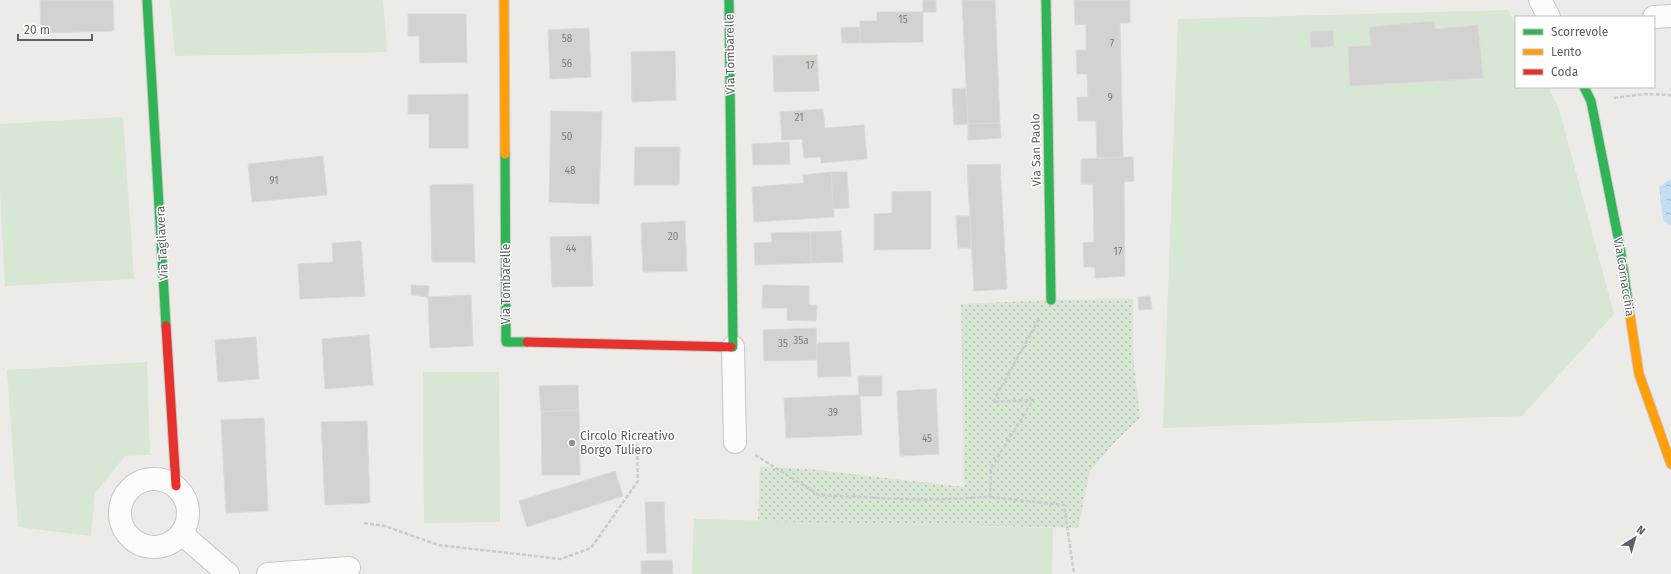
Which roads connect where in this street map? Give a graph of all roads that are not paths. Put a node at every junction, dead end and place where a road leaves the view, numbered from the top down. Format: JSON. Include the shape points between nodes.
{"nodes":[{"id":1,"x":147,"y":0,"type":"edge"},
{"id":2,"x":504,"y":0,"type":"edge"},
{"id":3,"x":729,"y":0,"type":"edge"},
{"id":4,"x":1046,"y":0,"type":"edge"},
{"id":5,"x":1540,"y":0,"type":"edge"},
{"id":6,"x":1548,"y":16,"type":"edge"},
{"id":7,"x":1671,"y":16,"type":"edge"},
{"id":8,"x":1655,"y":17,"type":"edge"},
{"id":9,"x":1584,"y":88,"type":"edge"},
{"id":10,"x":1051,"y":300,"type":"road end"},
{"id":11,"x":733,"y":347,"type":"junction"},
{"id":12,"x":735,"y":442,"type":"road end"},
{"id":13,"x":1671,"y":464,"type":"edge"},
{"id":14,"x":176,"y":486,"type":"junction"},
{"id":15,"x":182,"y":534,"type":"junction"},
{"id":16,"x":349,"y":568,"type":"dead end"},
{"id":17,"x":228,"y":574,"type":"edge"},
{"id":18,"x":268,"y":574,"type":"edge"}],
"edges":[{"from":1,"to":14,"type":"street","name":"Via Tagliavera"},
{"from":2,"to":11,"type":"street","name":"Via Tombarelle","via":[[506,342]]},
{"from":3,"to":11,"type":"street","name":"Via Tombarelle"},
{"from":4,"to":10,"type":"street","name":"Via San Paolo"},
{"from":5,"to":6,"type":"street"},
{"from":7,"to":8,"type":"street"},
{"from":9,"to":13,"type":"street","name":"Via Cornacchia","via":[[1591,101],[1620,247],[1639,374]]},
{"from":11,"to":12,"type":"street","name":"Via Tombarelle"},
{"from":14,"to":15,"type":"street","name":"Via Tagliavera","via":[[184,494],[189,511],[188,523]]},
{"from":14,"to":15,"type":"street","via":[[155,478],[136,484],[122,501],[121,524],[127,535],[136,543],[156,548],[166,546]]},
{"from":15,"to":17,"type":"street"},
{"from":16,"to":18,"type":"street"}]}
